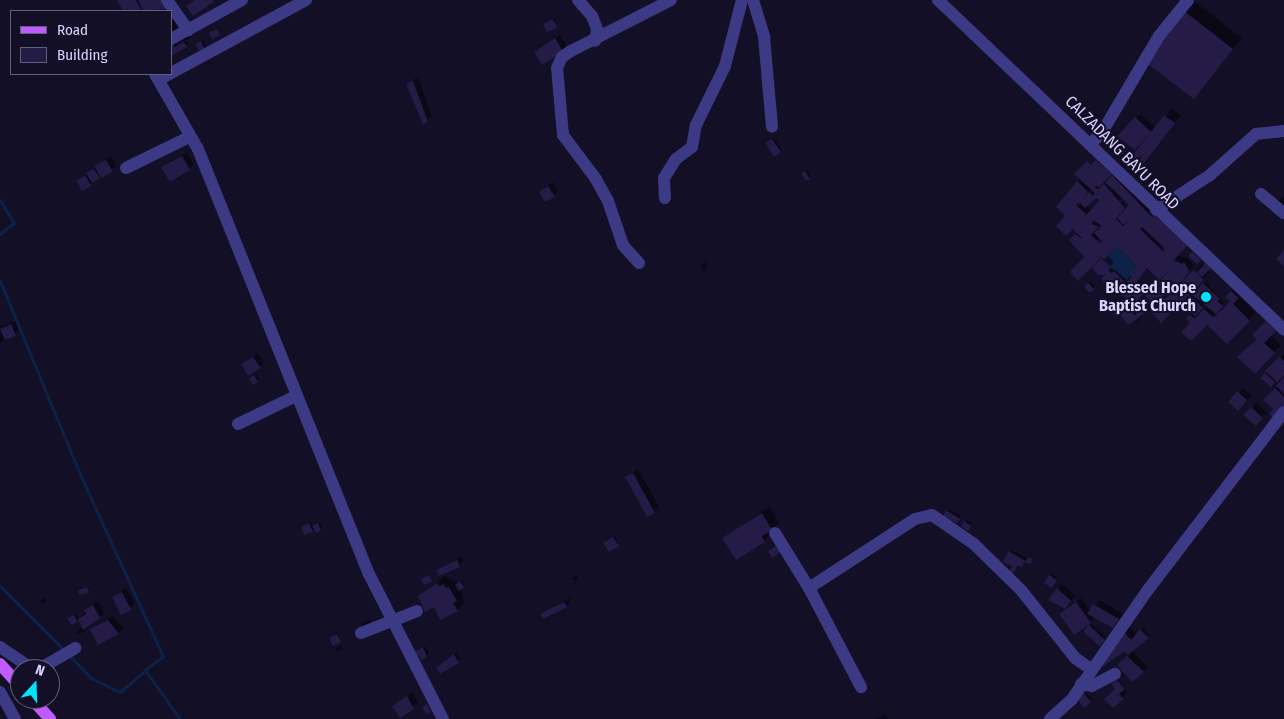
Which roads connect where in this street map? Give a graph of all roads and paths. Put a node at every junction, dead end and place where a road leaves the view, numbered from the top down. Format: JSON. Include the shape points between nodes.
{"nodes":[{"id":1,"x":167,"y":0,"type":"edge"},
{"id":2,"x":242,"y":0,"type":"edge"},
{"id":3,"x":306,"y":0,"type":"edge"},
{"id":4,"x":578,"y":0,"type":"edge"},
{"id":5,"x":671,"y":0,"type":"edge"},
{"id":6,"x":742,"y":0,"type":"edge"},
{"id":7,"x":754,"y":0,"type":"edge"},
{"id":8,"x":938,"y":0,"type":"edge"},
{"id":9,"x":1188,"y":0,"type":"edge"},
{"id":10,"x":188,"y":30,"type":"junction"},
{"id":11,"x":172,"y":38,"type":"edge"},
{"id":12,"x":595,"y":41,"type":"junction"},
{"id":13,"x":172,"y":69,"type":"edge"},
{"id":14,"x":158,"y":76,"type":"edge"},
{"id":15,"x":772,"y":127,"type":"dead end"},
{"id":16,"x":1284,"y":131,"type":"edge"},
{"id":17,"x":189,"y":137,"type":"junction"},
{"id":18,"x":1091,"y":143,"type":"junction"},
{"id":19,"x":126,"y":168,"type":"dead end"},
{"id":20,"x":1261,"y":194,"type":"dead end"},
{"id":21,"x":665,"y":198,"type":"dead end"},
{"id":22,"x":1156,"y":210,"type":"junction"},
{"id":23,"x":1284,"y":213,"type":"edge"},
{"id":24,"x":639,"y":263,"type":"dead end"},
{"id":25,"x":1284,"y":330,"type":"edge"},
{"id":26,"x":296,"y":396,"type":"junction"},
{"id":27,"x":1284,"y":412,"type":"edge"},
{"id":28,"x":238,"y":424,"type":"dead end"},
{"id":29,"x":775,"y":533,"type":"dead end"},
{"id":30,"x":809,"y":588,"type":"junction"},
{"id":31,"x":417,"y":611,"type":"dead end"},
{"id":32,"x":392,"y":624,"type":"junction"},
{"id":33,"x":361,"y":633,"type":"dead end"},
{"id":34,"x":0,"y":648,"type":"edge"},
{"id":35,"x":68,"y":652,"type":"dead end"},
{"id":36,"x":0,"y":664,"type":"edge"},
{"id":37,"x":1091,"y":669,"type":"junction"},
{"id":38,"x":1115,"y":674,"type":"dead end"},
{"id":39,"x":10,"y":675,"type":"edge"},
{"id":40,"x":1082,"y":684,"type":"junction"},
{"id":41,"x":861,"y":687,"type":"dead end"},
{"id":42,"x":0,"y":692,"type":"edge"},
{"id":43,"x":41,"y":709,"type":"edge"},
{"id":44,"x":1064,"y":715,"type":"edge"},
{"id":45,"x":15,"y":719,"type":"edge"},
{"id":46,"x":50,"y":719,"type":"edge"},
{"id":47,"x":443,"y":719,"type":"edge"},
{"id":48,"x":1050,"y":719,"type":"edge"}],
"edges":[{"from":1,"to":10,"type":"street"},
{"from":2,"to":10,"type":"street"},
{"from":3,"to":13,"type":"street"},
{"from":4,"to":12,"type":"street","via":[[592,16],[597,29]]},
{"from":5,"to":12,"type":"street"},
{"from":6,"to":21,"type":"street","via":[[725,66],[696,125],[692,147],[676,159],[664,178]]},
{"from":7,"to":15,"type":"street","via":[[764,37]]},
{"from":8,"to":18,"type":"street","name":"CALZADANG BAYU ROAD"},
{"from":9,"to":18,"type":"street","via":[[1159,36],[1101,134]]},
{"from":10,"to":11,"type":"street"},
{"from":12,"to":24,"type":"street","via":[[562,57],[557,68],[563,135],[596,179],[608,201],[623,245]]},
{"from":14,"to":17,"type":"street"},
{"from":16,"to":22,"type":"street","via":[[1256,134],[1194,187]]},
{"from":17,"to":19,"type":"street"},
{"from":17,"to":26,"type":"street","via":[[198,149]]},
{"from":18,"to":22,"type":"street","name":"CALZADANG BAYU ROAD"},
{"from":20,"to":23,"type":"street"},
{"from":22,"to":25,"type":"street","name":"CALZADANG BAYU ROAD"},
{"from":26,"to":28,"type":"street"},
{"from":26,"to":32,"type":"street"},
{"from":27,"to":37,"type":"street"},
{"from":29,"to":30,"type":"street"},
{"from":30,"to":37,"type":"street","via":[[916,518],[932,515],[950,525],[981,551],[1021,590],[1075,658]]},
{"from":30,"to":41,"type":"street"},
{"from":31,"to":32,"type":"street"},
{"from":32,"to":33,"type":"street"},
{"from":32,"to":47,"type":"street"},
{"from":34,"to":35,"type":"street","via":[[27,665],[46,665]]},
{"from":36,"to":39,"type":"main road"},
{"from":37,"to":40,"type":"street"},
{"from":38,"to":40,"type":"street","via":[[1092,686]]},
{"from":40,"to":44,"type":"street"},
{"from":42,"to":45,"type":"street"},
{"from":43,"to":46,"type":"main road"},
{"from":44,"to":48,"type":"street"}]}
